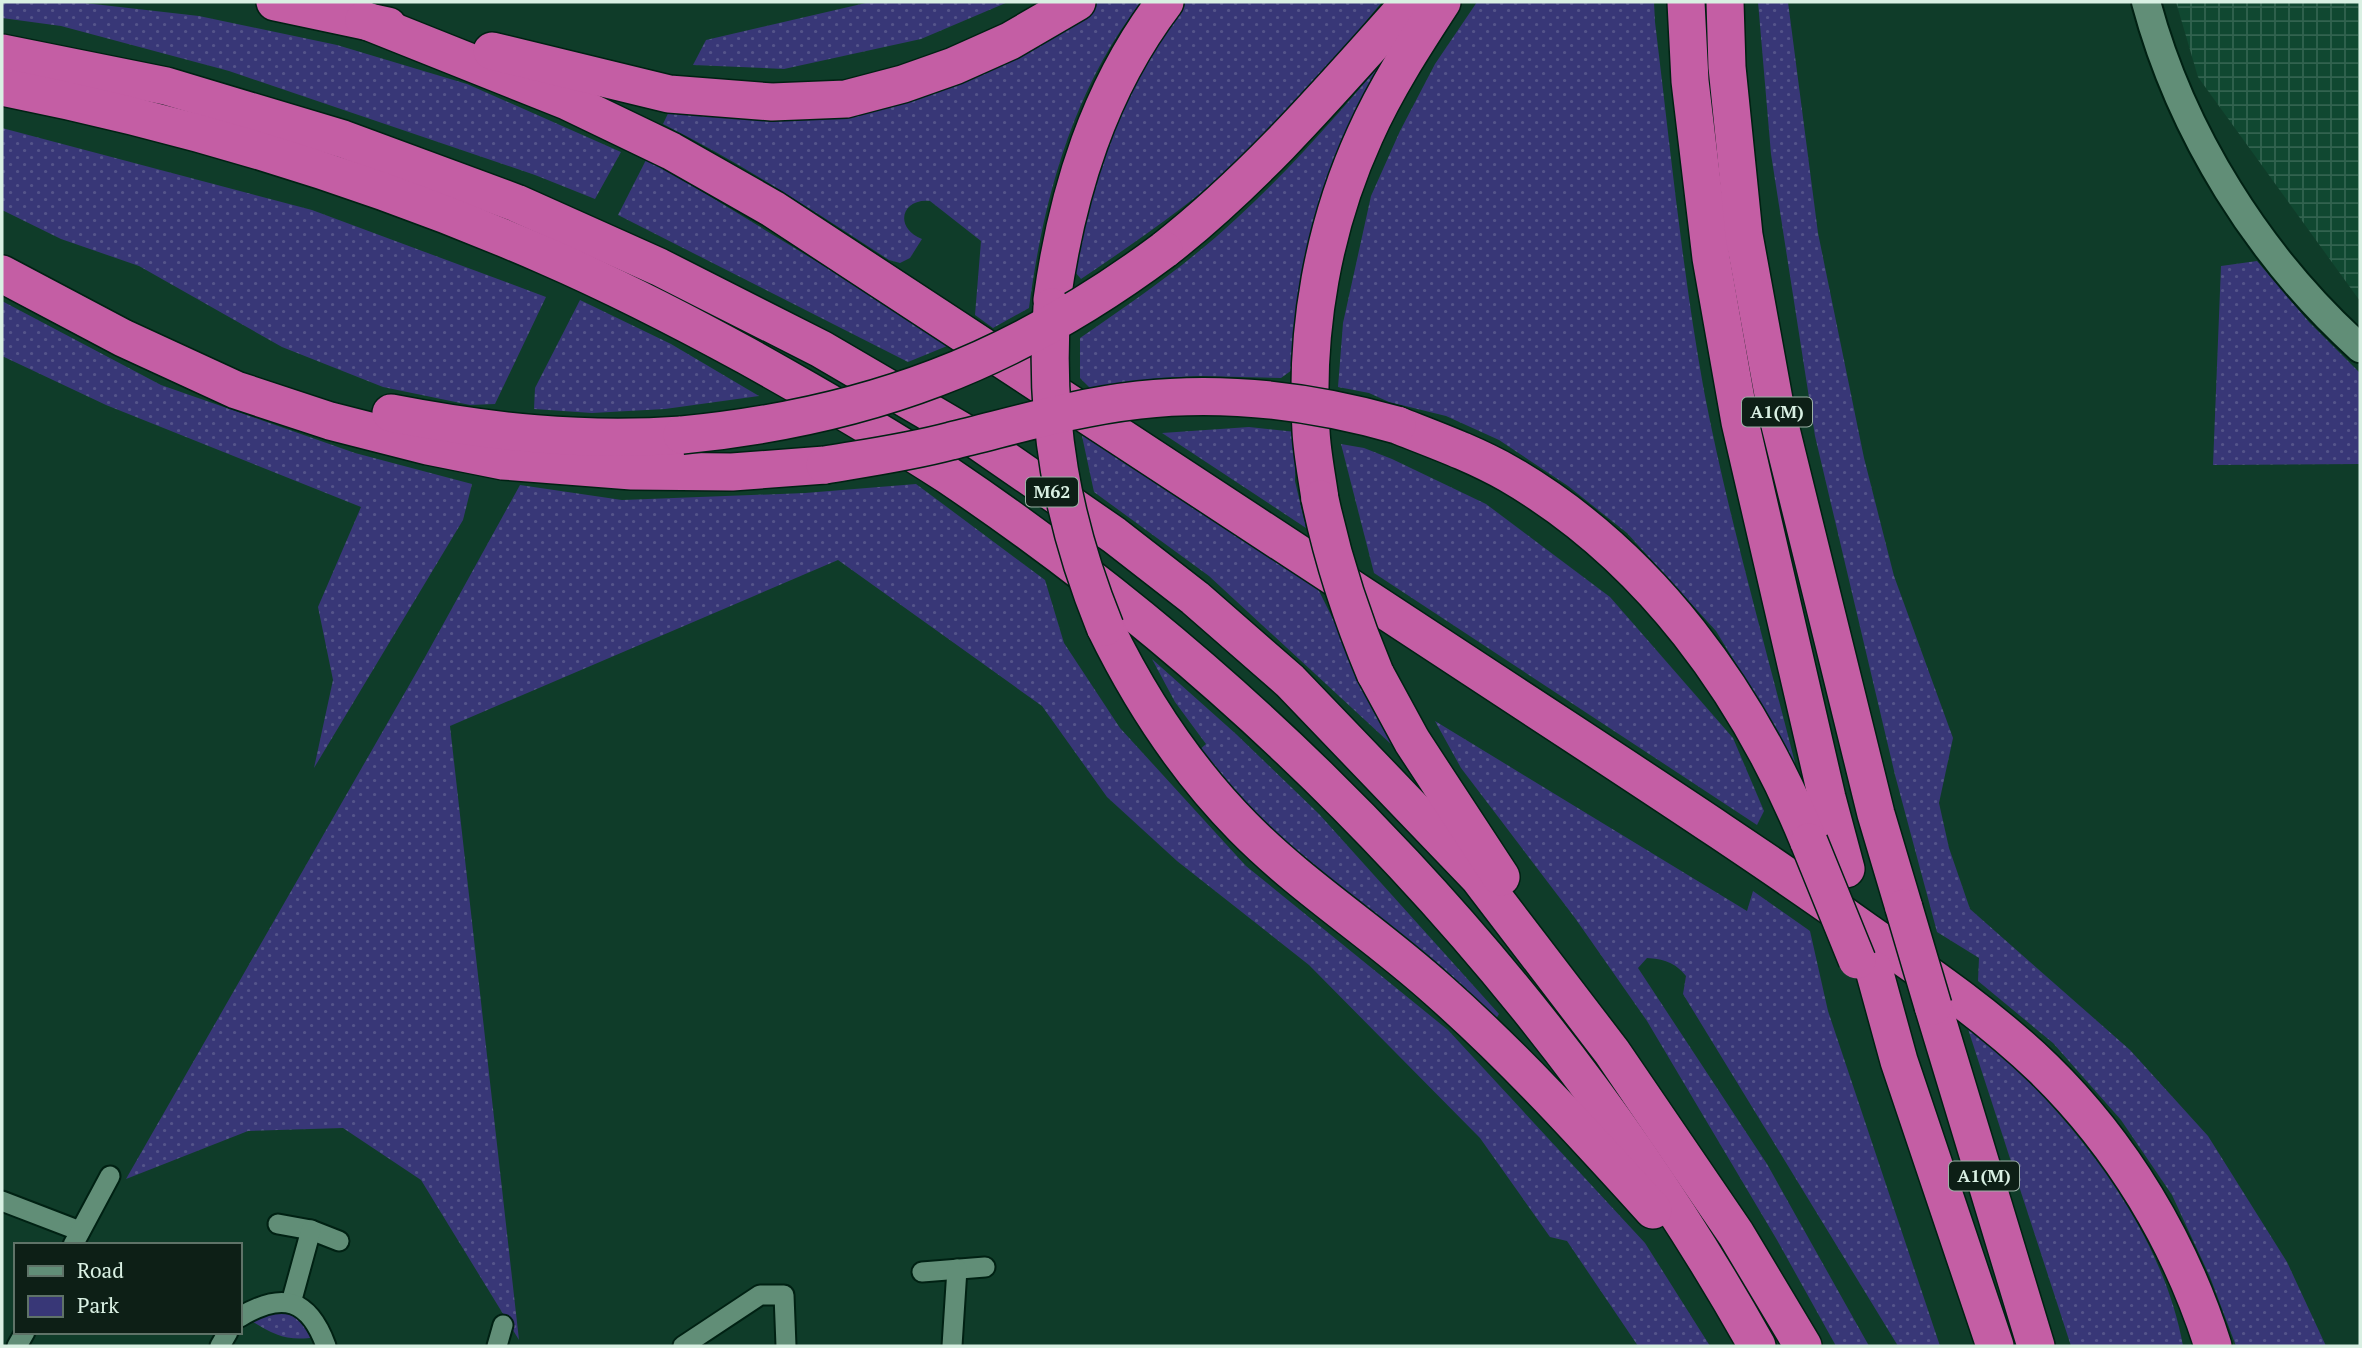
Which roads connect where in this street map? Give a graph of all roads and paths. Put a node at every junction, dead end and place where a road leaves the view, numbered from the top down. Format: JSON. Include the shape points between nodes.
{"nodes":[{"id":1,"x":275,"y":2,"type":"edge"},
{"id":2,"x":1077,"y":2,"type":"edge"},
{"id":3,"x":1165,"y":2,"type":"edge"},
{"id":4,"x":1410,"y":2,"type":"edge"},
{"id":5,"x":1442,"y":2,"type":"edge"},
{"id":6,"x":1686,"y":2,"type":"edge"},
{"id":7,"x":1725,"y":2,"type":"edge"},
{"id":8,"x":2146,"y":2,"type":"edge"},
{"id":9,"x":364,"y":20,"type":"junction"},
{"id":10,"x":2,"y":52,"type":"edge"},
{"id":11,"x":2,"y":88,"type":"edge"},
{"id":12,"x":2,"y":260,"type":"edge"},
{"id":13,"x":2,"y":274,"type":"edge"},
{"id":14,"x":2360,"y":348,"type":"edge"},
{"id":15,"x":285,"y":388,"type":"junction"},
{"id":16,"x":588,"y":467,"type":"junction"},
{"id":17,"x":1866,"y":965,"type":"junction"},
{"id":18,"x":1612,"y":1052,"type":"junction"},
{"id":19,"x":110,"y":1176,"type":"dead end"},
{"id":20,"x":2,"y":1201,"type":"edge"},
{"id":21,"x":278,"y":1224,"type":"dead end"},
{"id":22,"x":311,"y":1230,"type":"junction"},
{"id":23,"x":77,"y":1238,"type":"edge"},
{"id":24,"x":339,"y":1241,"type":"dead end"},
{"id":25,"x":985,"y":1267,"type":"dead end"},
{"id":26,"x":957,"y":1269,"type":"junction"},
{"id":27,"x":922,"y":1272,"type":"dead end"},
{"id":28,"x":291,"y":1303,"type":"junction"},
{"id":29,"x":242,"y":1316,"type":"edge"},
{"id":30,"x":503,"y":1325,"type":"dead end"},
{"id":31,"x":1754,"y":1340,"type":"edge"},
{"id":32,"x":326,"y":1346,"type":"edge"},
{"id":33,"x":497,"y":1346,"type":"edge"},
{"id":34,"x":683,"y":1346,"type":"edge"},
{"id":35,"x":786,"y":1346,"type":"edge"},
{"id":36,"x":952,"y":1346,"type":"edge"},
{"id":37,"x":1803,"y":1346,"type":"edge"},
{"id":38,"x":1995,"y":1346,"type":"edge"},
{"id":39,"x":2036,"y":1346,"type":"edge"},
{"id":40,"x":2213,"y":1346,"type":"edge"}],
"edges":[{"from":1,"to":9,"type":"highway"},
{"from":2,"to":9,"type":"highway","via":[[1010,41],[903,84],[846,99],[772,102],[669,94]]},
{"from":3,"to":31,"type":"highway","bridge":true,"via":[[1132,51],[1093,130],[1067,213],[1052,300],[1049,384],[1057,467],[1076,549],[1105,627],[1151,713],[1210,792],[1280,861],[1486,1033],[1653,1211]]},
{"from":4,"to":15,"type":"highway","bridge":true,"via":[[1261,164],[1164,250],[1017,344],[896,394],[811,416],[725,431],[580,438],[499,431],[386,412]]},
{"from":5,"to":18,"type":"highway","bridge":true,"via":[[1364,136],[1336,210],[1320,279],[1310,365],[1311,433],[1320,499],[1344,593],[1376,673],[1412,741]]},
{"from":6,"to":17,"type":"highway","number":"A1(M)","via":[[1690,80],[1711,258],[1740,422]]},
{"from":7,"to":39,"type":"highway","number":"A1(M)","bridge":true,"via":[[1744,235],[1775,405],[1876,814]]},
{"from":8,"to":14,"type":"main road","via":[[2180,98],[2237,204],[2289,274]]},
{"from":9,"to":40,"type":"highway","via":[[567,101],[671,151],[774,209],[1760,856],[1973,1006],[2046,1071],[2112,1147],[2165,1232]]},
{"from":10,"to":18,"type":"highway","number":"M62","via":[[166,86],[343,139],[516,203],[821,349],[975,439],[1114,534],[1290,681],[1479,878]]},
{"from":11,"to":31,"type":"highway","number":"M62","via":[[135,116],[273,154],[539,253],[634,296],[809,390],[1013,522],[1128,608],[1213,680],[1300,759],[1430,891],[1601,1104],[1678,1214]]},
{"from":12,"to":15,"type":"highway","via":[[171,344]]},
{"from":13,"to":16,"type":"highway","via":[[161,357],[278,405],[373,433],[503,461]]},
{"from":15,"to":16,"type":"highway","via":[[435,436]]},
{"from":16,"to":17,"type":"highway","bridge":true,"via":[[682,473],[825,465],[938,444],[1085,408],[1213,396],[1324,406],[1397,425],[1454,447],[1559,506],[1650,585],[1689,631],[1776,771]]},
{"from":17,"to":38,"type":"highway","number":"A1(M)"},
{"from":18,"to":37,"type":"highway","number":"M62","via":[[1736,1234]]},
{"from":19,"to":23,"type":"street"},
{"from":20,"to":23,"type":"street"},
{"from":21,"to":22,"type":"street"},
{"from":22,"to":24,"type":"street"},
{"from":22,"to":28,"type":"street"},
{"from":25,"to":26,"type":"street"},
{"from":26,"to":27,"type":"street"},
{"from":26,"to":36,"type":"street"},
{"from":28,"to":29,"type":"street","via":[[259,1307]]},
{"from":28,"to":32,"type":"street","via":[[314,1320]]},
{"from":30,"to":33,"type":"street"},
{"from":34,"to":35,"type":"street","via":[[760,1295],[784,1295]]}]}
